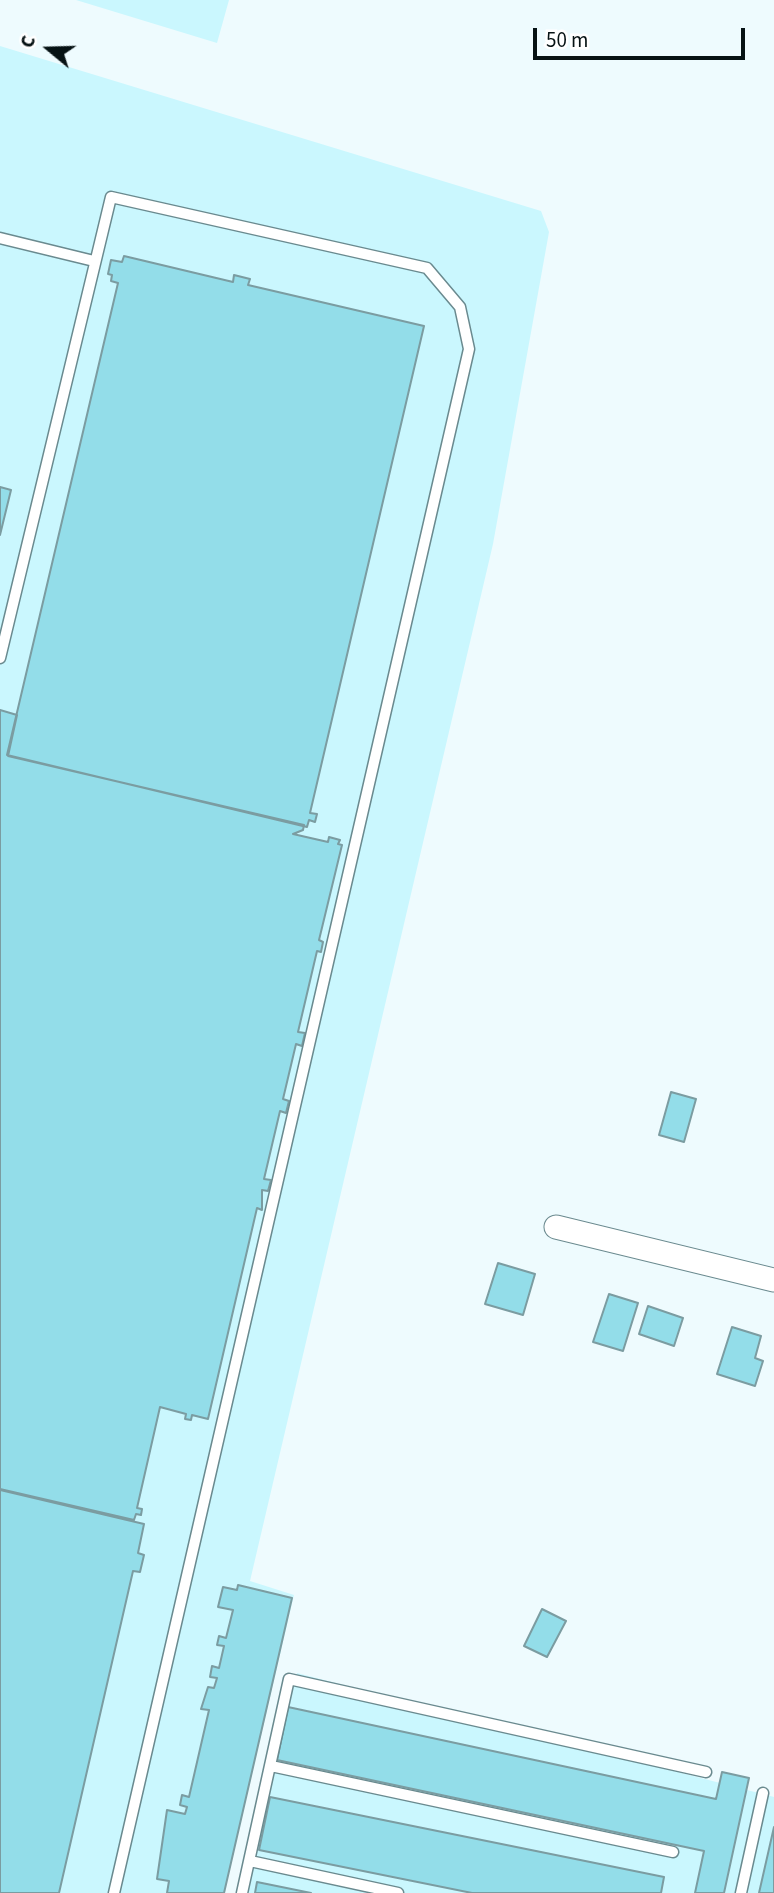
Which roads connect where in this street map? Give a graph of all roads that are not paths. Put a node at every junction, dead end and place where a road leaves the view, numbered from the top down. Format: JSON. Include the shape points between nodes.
{"nodes":[{"id":1,"x":0,"y":238,"type":"edge"},
{"id":2,"x":94,"y":261,"type":"junction"},
{"id":3,"x":0,"y":658,"type":"edge"},
{"id":4,"x":556,"y":1227,"type":"dead end"},
{"id":5,"x":774,"y":1280,"type":"edge"},
{"id":6,"x":271,"y":1766,"type":"junction"},
{"id":7,"x":706,"y":1772,"type":"dead end"},
{"id":8,"x":763,"y":1793,"type":"dead end"},
{"id":9,"x":673,"y":1852,"type":"dead end"},
{"id":10,"x":250,"y":1861,"type":"junction"},
{"id":11,"x":114,"y":1893,"type":"edge"},
{"id":12,"x":242,"y":1893,"type":"edge"},
{"id":13,"x":398,"y":1893,"type":"edge"},
{"id":14,"x":741,"y":1893,"type":"edge"}],
"edges":[{"from":1,"to":2,"type":"lane"},
{"from":2,"to":3,"type":"lane"},
{"from":2,"to":11,"type":"lane","via":[[111,197],[427,268],[460,307],[468,349]]},
{"from":4,"to":5,"type":"street"},
{"from":6,"to":7,"type":"lane","via":[[289,1679]]},
{"from":6,"to":9,"type":"lane"},
{"from":6,"to":10,"type":"lane"},
{"from":8,"to":14,"type":"lane"},
{"from":10,"to":12,"type":"lane"},
{"from":10,"to":13,"type":"lane"}]}
